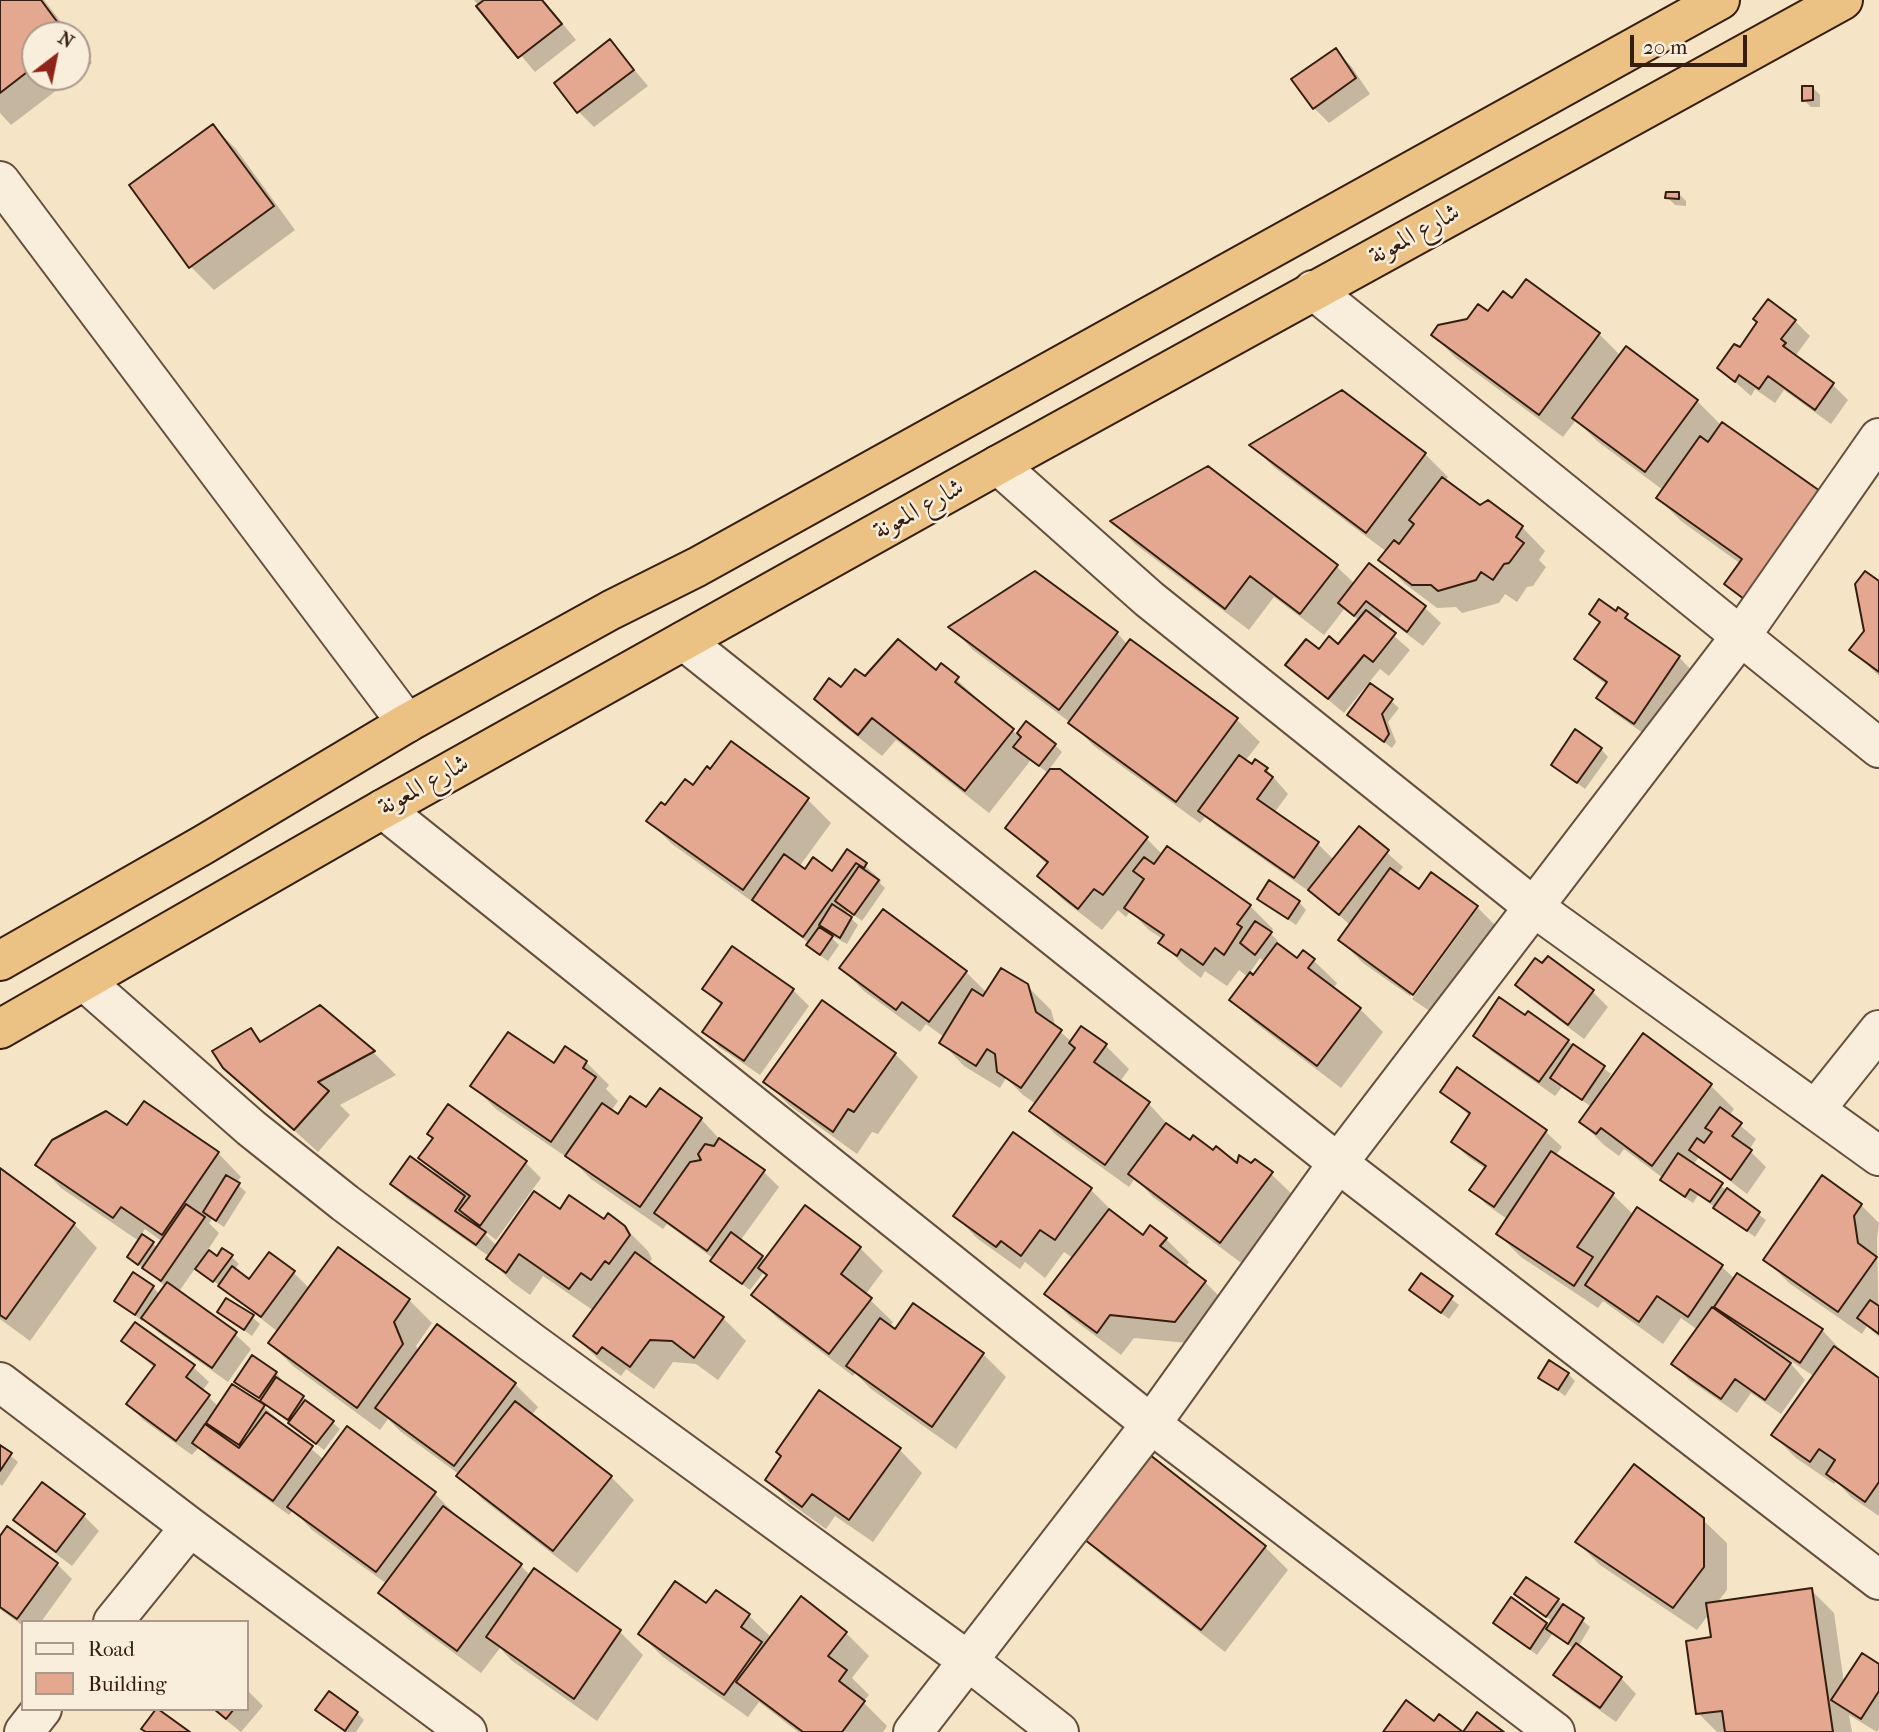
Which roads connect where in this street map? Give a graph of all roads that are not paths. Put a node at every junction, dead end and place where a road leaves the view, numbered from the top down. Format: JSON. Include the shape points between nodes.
{"nodes":[{"id":1,"x":1720,"y":0,"type":"edge"},
{"id":2,"x":1843,"y":0,"type":"edge"},
{"id":3,"x":0,"y":181,"type":"edge"},
{"id":4,"x":1313,"y":290,"type":"junction"},
{"id":5,"x":1879,"y":438,"type":"edge"},
{"id":6,"x":998,"y":465,"type":"junction"},
{"id":7,"x":1740,"y":637,"type":"junction"},
{"id":8,"x":684,"y":641,"type":"junction"},
{"id":9,"x":407,"y":723,"type":"junction"},
{"id":10,"x":1879,"y":748,"type":"edge"},
{"id":11,"x":383,"y":809,"type":"junction"},
{"id":12,"x":1535,"y":908,"type":"junction"},
{"id":13,"x":0,"y":961,"type":"edge"},
{"id":14,"x":84,"y":981,"type":"junction"},
{"id":15,"x":0,"y":1029,"type":"edge"},
{"id":16,"x":1879,"y":1030,"type":"edge"},
{"id":17,"x":1815,"y":1110,"type":"junction"},
{"id":18,"x":1879,"y":1156,"type":"edge"},
{"id":19,"x":1338,"y":1163,"type":"junction"},
{"id":20,"x":0,"y":1382,"type":"edge"},
{"id":21,"x":1151,"y":1423,"type":"junction"},
{"id":22,"x":190,"y":1527,"type":"junction"},
{"id":23,"x":1879,"y":1580,"type":"edge"},
{"id":24,"x":115,"y":1620,"type":"edge"},
{"id":25,"x":967,"y":1660,"type":"junction"},
{"id":26,"x":40,"y":1711,"type":"edge"},
{"id":27,"x":24,"y":1732,"type":"edge"},
{"id":28,"x":467,"y":1732,"type":"edge"},
{"id":29,"x":913,"y":1732,"type":"edge"},
{"id":30,"x":1059,"y":1732,"type":"edge"},
{"id":31,"x":1555,"y":1732,"type":"edge"}],
"edges":[{"from":1,"to":9,"type":"highway"},
{"from":2,"to":4,"type":"highway","name":"شارع المعونة"},
{"from":3,"to":9,"type":"street"},
{"from":4,"to":6,"type":"highway","name":"شارع المعونة"},
{"from":4,"to":7,"type":"street"},
{"from":5,"to":7,"type":"street"},
{"from":6,"to":8,"type":"highway","name":"شارع المعونة"},
{"from":6,"to":12,"type":"street","via":[[1149,599]]},
{"from":7,"to":10,"type":"street"},
{"from":7,"to":12,"type":"street"},
{"from":8,"to":11,"type":"highway","name":"شارع المعونة"},
{"from":8,"to":19,"type":"street"},
{"from":9,"to":13,"type":"highway"},
{"from":11,"to":14,"type":"highway","name":"شارع المعونة"},
{"from":11,"to":21,"type":"street"},
{"from":12,"to":17,"type":"street"},
{"from":12,"to":19,"type":"street"},
{"from":14,"to":15,"type":"highway","name":"شارع المعونة"},
{"from":14,"to":25,"type":"street","via":[[251,1128],[345,1203]]},
{"from":16,"to":17,"type":"street"},
{"from":17,"to":18,"type":"street"},
{"from":19,"to":21,"type":"street"},
{"from":19,"to":23,"type":"street"},
{"from":20,"to":22,"type":"street"},
{"from":21,"to":25,"type":"street"},
{"from":21,"to":31,"type":"street"},
{"from":22,"to":24,"type":"street"},
{"from":22,"to":28,"type":"street"},
{"from":25,"to":29,"type":"street"},
{"from":25,"to":30,"type":"street"},
{"from":26,"to":27,"type":"street"}]}
